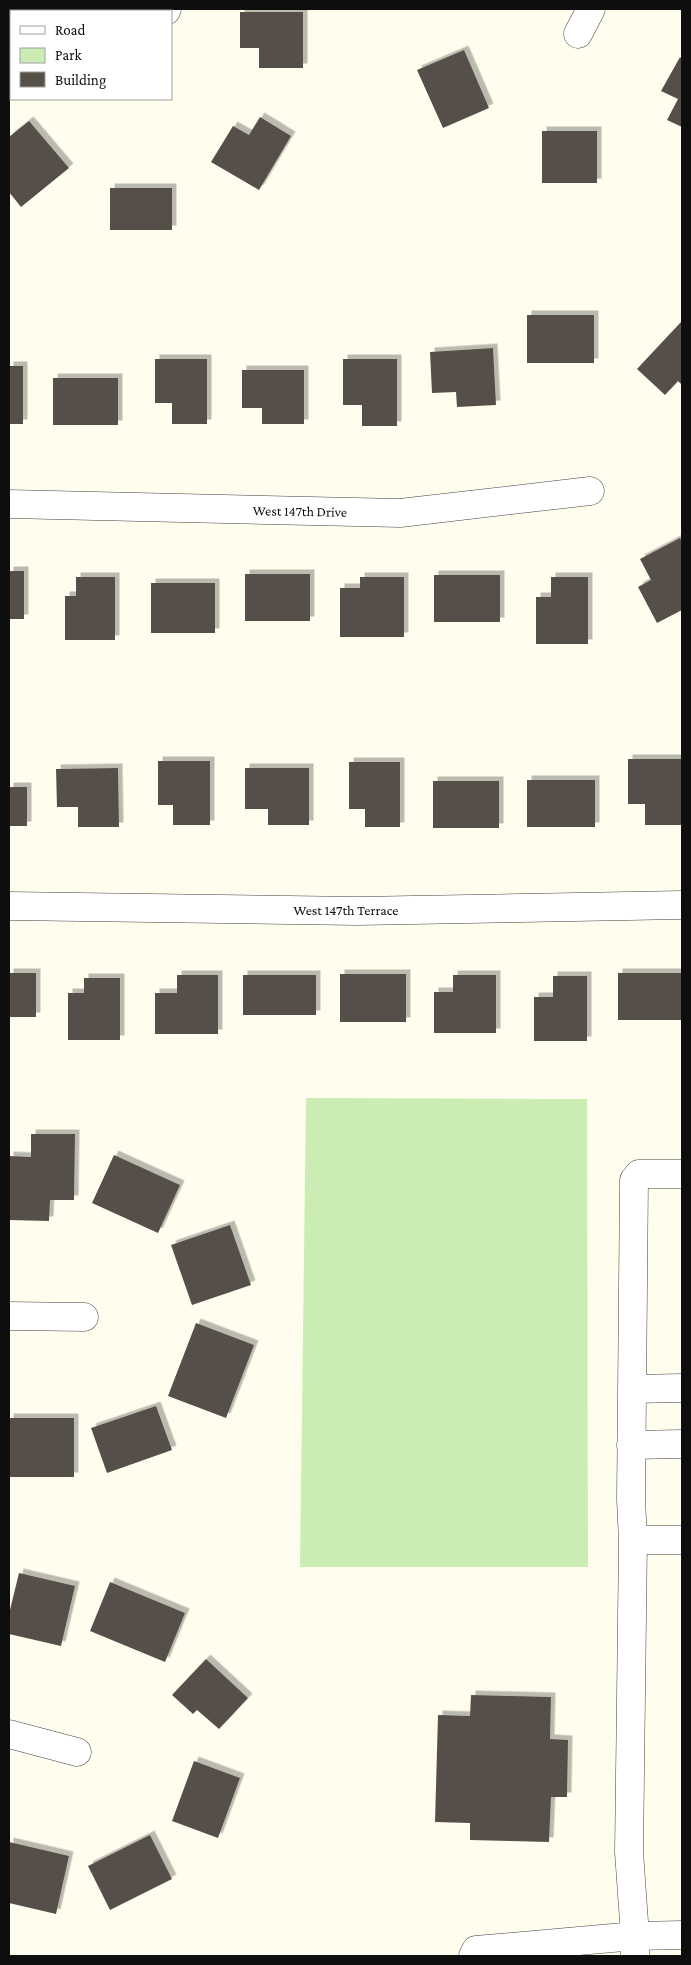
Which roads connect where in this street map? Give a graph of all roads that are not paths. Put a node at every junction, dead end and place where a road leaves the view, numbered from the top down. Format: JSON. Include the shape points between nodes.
{"nodes":[{"id":1,"x":591,"y":9,"type":"edge"},
{"id":2,"x":578,"y":34,"type":"dead end"},
{"id":3,"x":590,"y":491,"type":"dead end"},
{"id":4,"x":9,"y":504,"type":"edge"},
{"id":5,"x":682,"y":905,"type":"edge"},
{"id":6,"x":9,"y":906,"type":"edge"},
{"id":7,"x":682,"y":1174,"type":"edge"},
{"id":8,"x":9,"y":1316,"type":"edge"},
{"id":9,"x":84,"y":1317,"type":"dead end"},
{"id":10,"x":682,"y":1388,"type":"edge"},
{"id":11,"x":632,"y":1389,"type":"junction"},
{"id":12,"x":682,"y":1444,"type":"edge"},
{"id":13,"x":631,"y":1445,"type":"junction"},
{"id":14,"x":633,"y":1540,"type":"junction"},
{"id":15,"x":682,"y":1540,"type":"edge"},
{"id":16,"x":9,"y":1734,"type":"edge"},
{"id":17,"x":78,"y":1752,"type":"dead end"},
{"id":18,"x":682,"y":1935,"type":"edge"},
{"id":19,"x":635,"y":1946,"type":"edge"},
{"id":20,"x":473,"y":1956,"type":"edge"}],
"edges":[{"from":1,"to":2,"type":"street"},
{"from":3,"to":4,"type":"street","name":"West 147th Drive","via":[[400,514]]},
{"from":5,"to":6,"type":"street","name":"West 147th Terrace","via":[[357,911]]},
{"from":7,"to":11,"type":"street","via":[[639,1174],[634,1180]]},
{"from":8,"to":9,"type":"street"},
{"from":10,"to":11,"type":"street"},
{"from":11,"to":13,"type":"street"},
{"from":12,"to":13,"type":"street"},
{"from":13,"to":14,"type":"street"},
{"from":14,"to":15,"type":"street"},
{"from":14,"to":19,"type":"street","via":[[629,1852]]},
{"from":16,"to":17,"type":"street"},
{"from":18,"to":19,"type":"street"},
{"from":19,"to":20,"type":"street","via":[[476,1950]]}]}
